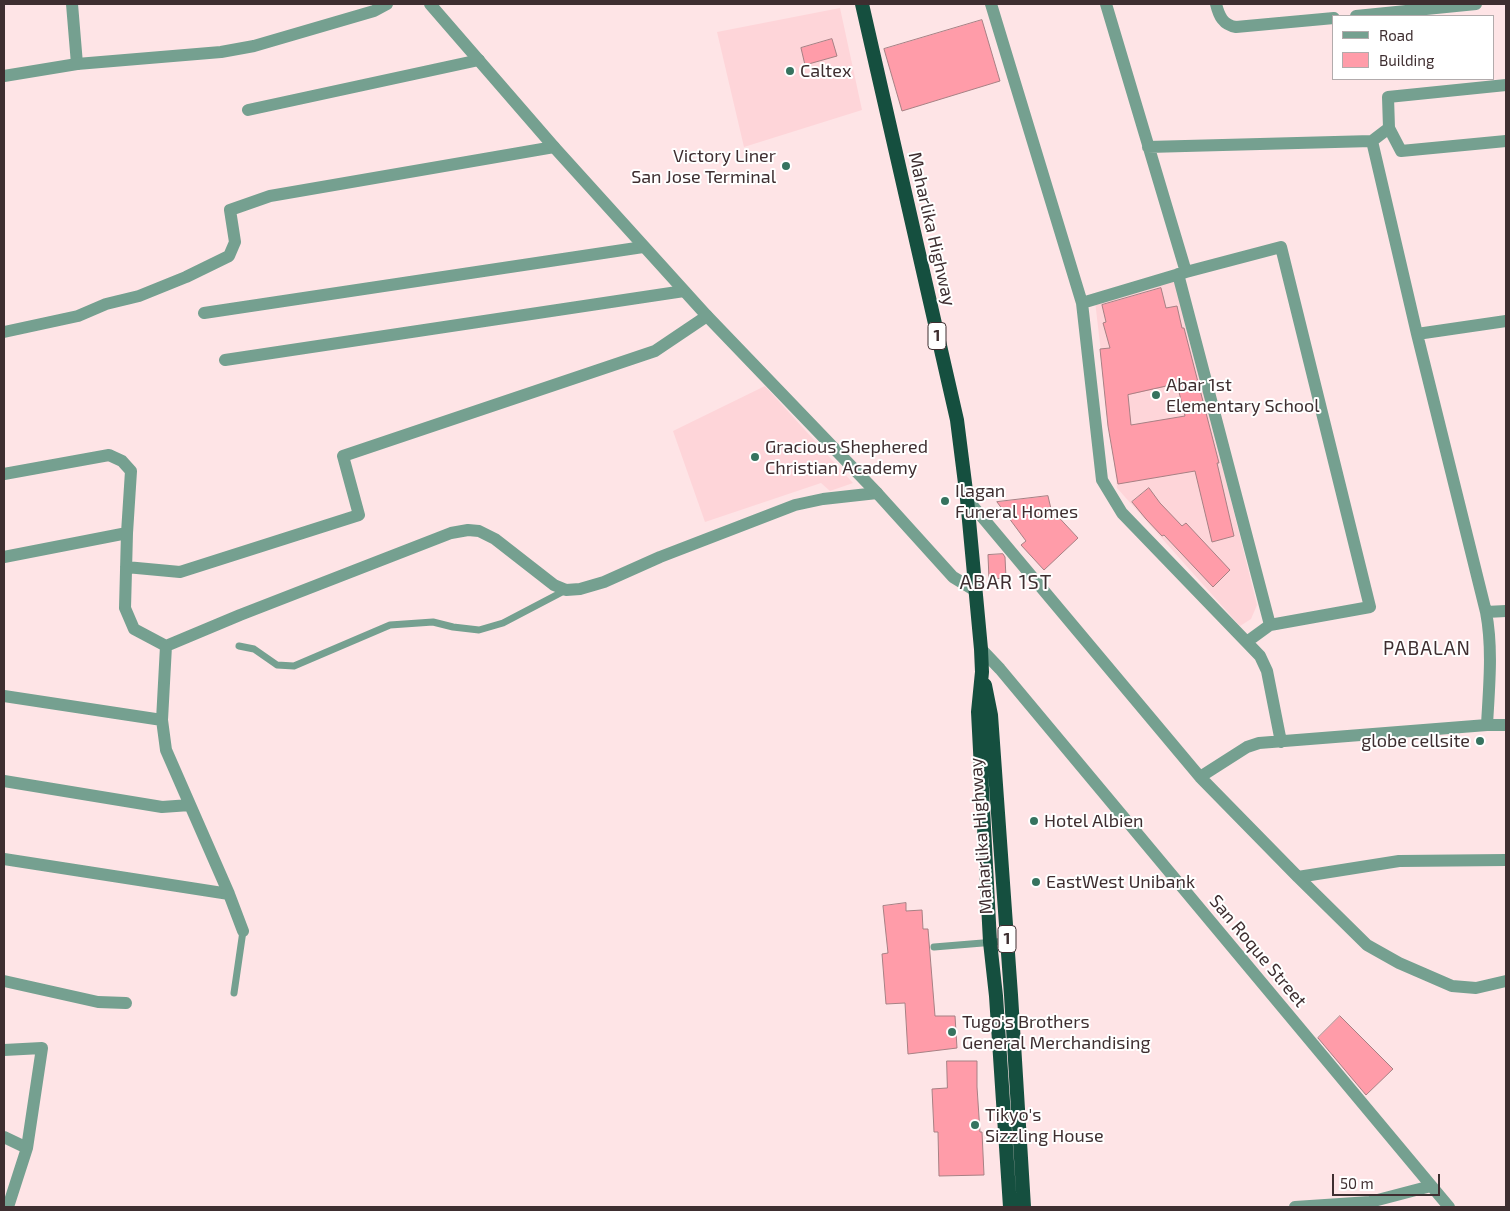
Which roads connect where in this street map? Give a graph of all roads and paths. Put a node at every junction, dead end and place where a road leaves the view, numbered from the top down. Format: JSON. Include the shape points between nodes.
{"nodes":[{"id":1,"x":72,"y":4,"type":"edge"},
{"id":2,"x":386,"y":4,"type":"edge"},
{"id":3,"x":430,"y":4,"type":"edge"},
{"id":4,"x":862,"y":4,"type":"edge"},
{"id":5,"x":991,"y":4,"type":"edge"},
{"id":6,"x":1106,"y":4,"type":"edge"},
{"id":7,"x":1216,"y":4,"type":"edge"},
{"id":8,"x":1476,"y":4,"type":"edge"},
{"id":9,"x":1366,"y":15,"type":"edge"},
{"id":10,"x":1332,"y":18,"type":"edge"},
{"id":11,"x":479,"y":60,"type":"junction"},
{"id":12,"x":77,"y":64,"type":"junction"},
{"id":13,"x":4,"y":76,"type":"edge"},
{"id":14,"x":1506,"y":85,"type":"edge"},
{"id":15,"x":248,"y":110,"type":"dead end"},
{"id":16,"x":1389,"y":128,"type":"junction"},
{"id":17,"x":1372,"y":141,"type":"junction"},
{"id":18,"x":1506,"y":141,"type":"edge"},
{"id":19,"x":554,"y":147,"type":"junction"},
{"id":20,"x":1148,"y":147,"type":"junction"},
{"id":21,"x":643,"y":247,"type":"junction"},
{"id":22,"x":1182,"y":273,"type":"junction"},
{"id":23,"x":684,"y":291,"type":"junction"},
{"id":24,"x":1082,"y":302,"type":"junction"},
{"id":25,"x":204,"y":313,"type":"dead end"},
{"id":26,"x":706,"y":316,"type":"junction"},
{"id":27,"x":1506,"y":321,"type":"edge"},
{"id":28,"x":4,"y":332,"type":"edge"},
{"id":29,"x":1417,"y":334,"type":"junction"},
{"id":30,"x":225,"y":360,"type":"dead end"},
{"id":31,"x":4,"y":474,"type":"edge"},
{"id":32,"x":877,"y":493,"type":"junction"},
{"id":33,"x":967,"y":499,"type":"junction"},
{"id":34,"x":127,"y":533,"type":"junction"},
{"id":35,"x":4,"y":556,"type":"edge"},
{"id":36,"x":126,"y":567,"type":"junction"},
{"id":37,"x":566,"y":590,"type":"junction"},
{"id":38,"x":976,"y":591,"type":"junction"},
{"id":39,"x":1506,"y":611,"type":"edge"},
{"id":40,"x":1486,"y":612,"type":"junction"},
{"id":41,"x":1270,"y":625,"type":"junction"},
{"id":42,"x":1248,"y":641,"type":"junction"},
{"id":43,"x":166,"y":646,"type":"junction"},
{"id":44,"x":239,"y":646,"type":"dead end"},
{"id":45,"x":981,"y":650,"type":"junction"},
{"id":46,"x":982,"y":672,"type":"junction"},
{"id":47,"x":4,"y":696,"type":"edge"},
{"id":48,"x":162,"y":720,"type":"junction"},
{"id":49,"x":1487,"y":725,"type":"junction"},
{"id":50,"x":1506,"y":725,"type":"edge"},
{"id":51,"x":1281,"y":742,"type":"junction"},
{"id":52,"x":1200,"y":777,"type":"junction"},
{"id":53,"x":4,"y":781,"type":"edge"},
{"id":54,"x":190,"y":805,"type":"junction"},
{"id":55,"x":4,"y":859,"type":"edge"},
{"id":56,"x":1506,"y":860,"type":"edge"},
{"id":57,"x":1298,"y":877,"type":"junction"},
{"id":58,"x":229,"y":894,"type":"junction"},
{"id":59,"x":243,"y":931,"type":"joint"},
{"id":60,"x":1007,"y":941,"type":"junction"},
{"id":61,"x":990,"y":942,"type":"junction"},
{"id":62,"x":934,"y":947,"type":"dead end"},
{"id":63,"x":4,"y":981,"type":"edge"},
{"id":64,"x":1506,"y":981,"type":"edge"},
{"id":65,"x":234,"y":993,"type":"dead end"},
{"id":66,"x":1011,"y":994,"type":"junction"},
{"id":67,"x":996,"y":996,"type":"junction"},
{"id":68,"x":126,"y":1003,"type":"dead end"},
{"id":69,"x":4,"y":1050,"type":"edge"},
{"id":70,"x":4,"y":1137,"type":"edge"},
{"id":71,"x":27,"y":1148,"type":"junction"},
{"id":72,"x":1431,"y":1186,"type":"junction"},
{"id":73,"x":1393,"y":1202,"type":"edge"},
{"id":74,"x":8,"y":1207,"type":"edge"},
{"id":75,"x":1010,"y":1207,"type":"edge"},
{"id":76,"x":1024,"y":1207,"type":"edge"},
{"id":77,"x":1295,"y":1207,"type":"edge"},
{"id":78,"x":1449,"y":1207,"type":"edge"}],
"edges":[{"from":1,"to":12,"type":"street"},
{"from":2,"to":12,"type":"street","via":[[374,11],[254,46],[190,56]]},
{"from":3,"to":11,"type":"street"},
{"from":4,"to":33,"type":"highway","name":"Maharlika Highway","number":"1","via":[[957,420]]},
{"from":5,"to":24,"type":"street"},
{"from":6,"to":20,"type":"street"},
{"from":7,"to":10,"type":"street","via":[[1222,19],[1236,27]]},
{"from":8,"to":9,"type":"street"},
{"from":11,"to":15,"type":"street"},
{"from":11,"to":19,"type":"street"},
{"from":12,"to":13,"type":"street"},
{"from":14,"to":16,"type":"street","via":[[1388,98]]},
{"from":16,"to":17,"type":"street"},
{"from":16,"to":18,"type":"street","via":[[1401,152]]},
{"from":17,"to":20,"type":"street"},
{"from":17,"to":29,"type":"street"},
{"from":19,"to":21,"type":"street"},
{"from":19,"to":28,"type":"street","via":[[270,196],[240,205],[230,210],[235,242],[229,256],[139,296],[106,304],[78,316]]},
{"from":20,"to":22,"type":"street"},
{"from":21,"to":23,"type":"street"},
{"from":21,"to":25,"type":"street"},
{"from":22,"to":24,"type":"street"},
{"from":22,"to":41,"type":"street"},
{"from":22,"to":41,"type":"street","via":[[1281,247],[1370,607]]},
{"from":23,"to":26,"type":"street"},
{"from":23,"to":30,"type":"street"},
{"from":24,"to":42,"type":"street","via":[[1102,480],[1122,512]]},
{"from":26,"to":32,"type":"street"},
{"from":26,"to":36,"type":"street","via":[[655,351],[343,456],[359,515],[180,572]]},
{"from":27,"to":29,"type":"street"},
{"from":29,"to":40,"type":"street"},
{"from":31,"to":34,"type":"street","via":[[109,455],[122,461],[131,471]]},
{"from":32,"to":37,"type":"street","via":[[795,505],[604,582]]},
{"from":32,"to":38,"type":"street","via":[[953,577]]},
{"from":33,"to":38,"type":"highway","name":"Maharlika Highway","number":"1"},
{"from":33,"to":52,"type":"street"},
{"from":34,"to":35,"type":"street"},
{"from":34,"to":36,"type":"street"},
{"from":36,"to":43,"type":"street","via":[[125,608],[134,629]]},
{"from":37,"to":43,"type":"street","via":[[554,585],[495,539],[480,531],[468,530],[452,533]]},
{"from":37,"to":44,"type":"lane","via":[[503,623],[479,630],[433,622],[390,626],[294,666],[277,665],[254,649]]},
{"from":38,"to":45,"type":"highway","name":"Maharlika Highway","number":"1"},
{"from":39,"to":40,"type":"street"},
{"from":40,"to":49,"type":"street","via":[[1490,651]]},
{"from":41,"to":42,"type":"street"},
{"from":42,"to":51,"type":"street","via":[[1264,663]]},
{"from":43,"to":48,"type":"street"},
{"from":45,"to":46,"type":"highway","name":"Maharlika Highway","number":"1"},
{"from":45,"to":72,"type":"street","name":"San Roque Street"},
{"from":46,"to":60,"type":"highway","name":"Maharlika Highway","number":"1","via":[[991,715]]},
{"from":46,"to":61,"type":"highway","name":"Maharlika Highway","number":"1","via":[[978,712]]},
{"from":47,"to":48,"type":"street"},
{"from":48,"to":54,"type":"street","via":[[166,750]]},
{"from":49,"to":50,"type":"street"},
{"from":49,"to":51,"type":"street"},
{"from":51,"to":52,"type":"street","via":[[1253,744]]},
{"from":52,"to":57,"type":"street"},
{"from":53,"to":54,"type":"street","via":[[162,807]]},
{"from":54,"to":58,"type":"street"},
{"from":55,"to":58,"type":"street"},
{"from":56,"to":57,"type":"street","via":[[1399,861]]},
{"from":57,"to":64,"type":"street","via":[[1367,945],[1399,963],[1452,986],[1476,988]]},
{"from":58,"to":59,"type":"street"},
{"from":59,"to":65,"type":"lane"},
{"from":60,"to":61,"type":"lane"},
{"from":60,"to":66,"type":"highway","name":"Maharlika Highway","number":"1"},
{"from":61,"to":62,"type":"lane"},
{"from":61,"to":67,"type":"highway","name":"Maharlika Highway","number":"1"},
{"from":63,"to":68,"type":"street","via":[[98,1002]]},
{"from":66,"to":67,"type":"highway"},
{"from":66,"to":76,"type":"highway","name":"Maharlika Highway","number":"1"},
{"from":67,"to":75,"type":"highway","name":"Maharlika Highway","number":"1"},
{"from":69,"to":71,"type":"street","via":[[42,1048]]},
{"from":70,"to":71,"type":"street"},
{"from":71,"to":74,"type":"street"},
{"from":72,"to":73,"type":"street"},
{"from":72,"to":78,"type":"street","name":"San Roque Street"},
{"from":73,"to":77,"type":"street"}]}
